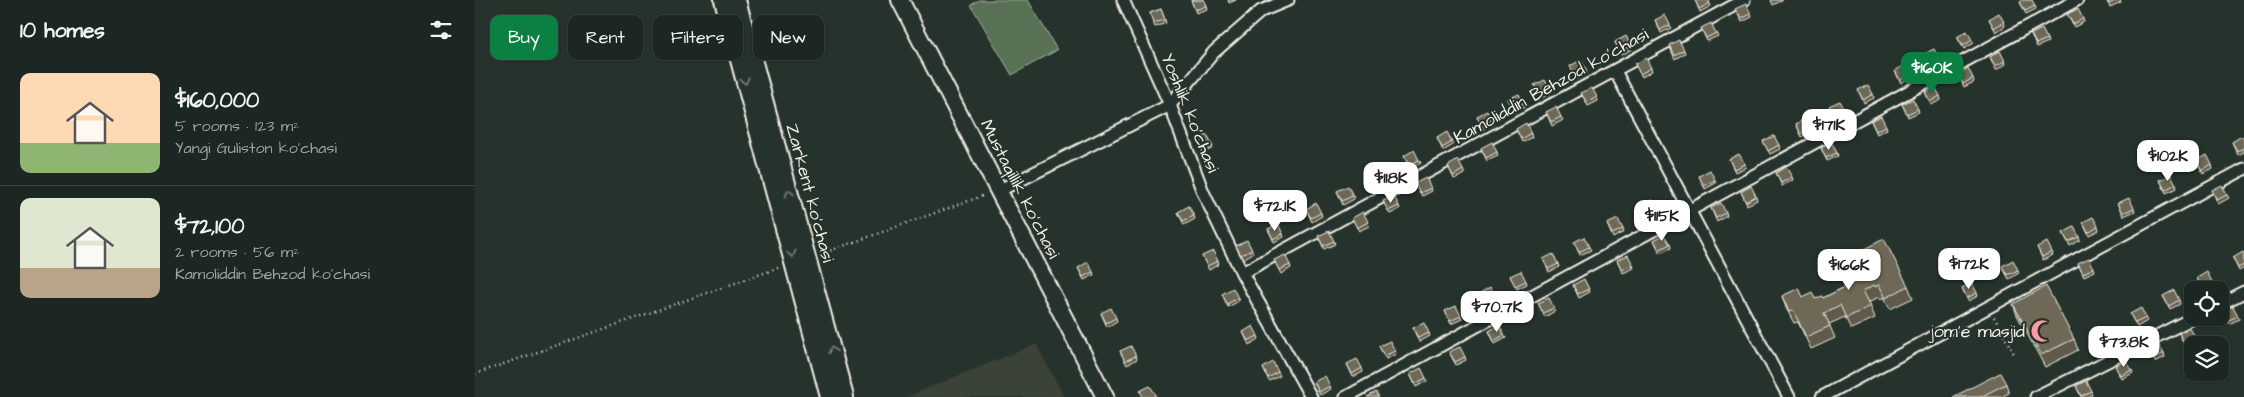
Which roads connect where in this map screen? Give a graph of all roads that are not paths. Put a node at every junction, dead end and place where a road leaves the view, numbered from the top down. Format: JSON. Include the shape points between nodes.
{"nodes":[{"id":1,"x":723,"y":0,"type":"edge"},
{"id":2,"x":737,"y":0,"type":"edge"},
{"id":3,"x":900,"y":0,"type":"edge"},
{"id":4,"x":1123,"y":0,"type":"edge"},
{"id":5,"x":1288,"y":0,"type":"edge"},
{"id":6,"x":1744,"y":0,"type":"edge"},
{"id":7,"x":2077,"y":0,"type":"edge"},
{"id":8,"x":1615,"y":72,"type":"junction"},
{"id":9,"x":1170,"y":105,"type":"junction"},
{"id":10,"x":2244,"y":169,"type":"edge"},
{"id":11,"x":999,"y":190,"type":"junction"},
{"id":12,"x":1689,"y":212,"type":"junction"},
{"id":13,"x":801,"y":261,"type":"junction"},
{"id":14,"x":1242,"y":273,"type":"junction"},
{"id":15,"x":2244,"y":292,"type":"edge"},
{"id":16,"x":2229,"y":300,"type":"edge"},
{"id":17,"x":2184,"y":323,"type":"edge"},
{"id":18,"x":829,"y":397,"type":"edge"},
{"id":19,"x":845,"y":397,"type":"edge"},
{"id":20,"x":1105,"y":397,"type":"edge"},
{"id":21,"x":1311,"y":397,"type":"edge"},
{"id":22,"x":1346,"y":397,"type":"edge"},
{"id":23,"x":1789,"y":397,"type":"edge"},
{"id":24,"x":1822,"y":397,"type":"edge"},
{"id":25,"x":2036,"y":397,"type":"edge"}],
"edges":[{"from":1,"to":13,"type":"main road","name":"Zarkent ko'chasi","one_way":true},
{"from":13,"to":2,"type":"main road","name":"Zarkent ko'chasi","one_way":true},
{"from":3,"to":11,"type":"main road","name":"Mustaqillik ko'chasi"},
{"from":4,"to":9,"type":"street","name":"Yoshlik ko'chasi"},
{"from":5,"to":9,"type":"street","via":[[1261,11],[1214,52]]},
{"from":6,"to":8,"type":"street","name":"Kamoliddin Behzod ko'chasi"},
{"from":7,"to":12,"type":"street"},
{"from":8,"to":12,"type":"street"},
{"from":8,"to":14,"type":"street","name":"Kamoliddin Behzod ko'chasi"},
{"from":9,"to":11,"type":"street"},
{"from":9,"to":14,"type":"street","name":"Yoshlik ko'chasi","via":[[1203,192]]},
{"from":10,"to":24,"type":"street"},
{"from":11,"to":20,"type":"main road","name":"Mustaqillik ko'chasi"},
{"from":12,"to":22,"type":"street"},
{"from":12,"to":23,"type":"street"},
{"from":13,"to":18,"type":"main road","name":"Zarkent ko'chasi"},
{"from":19,"to":13,"type":"main road","name":"Zarkent ko'chasi","one_way":true},
{"from":14,"to":21,"type":"street","name":"Yoshlik ko'chasi"},
{"from":15,"to":16,"type":"street"},
{"from":17,"to":25,"type":"street"}]}
